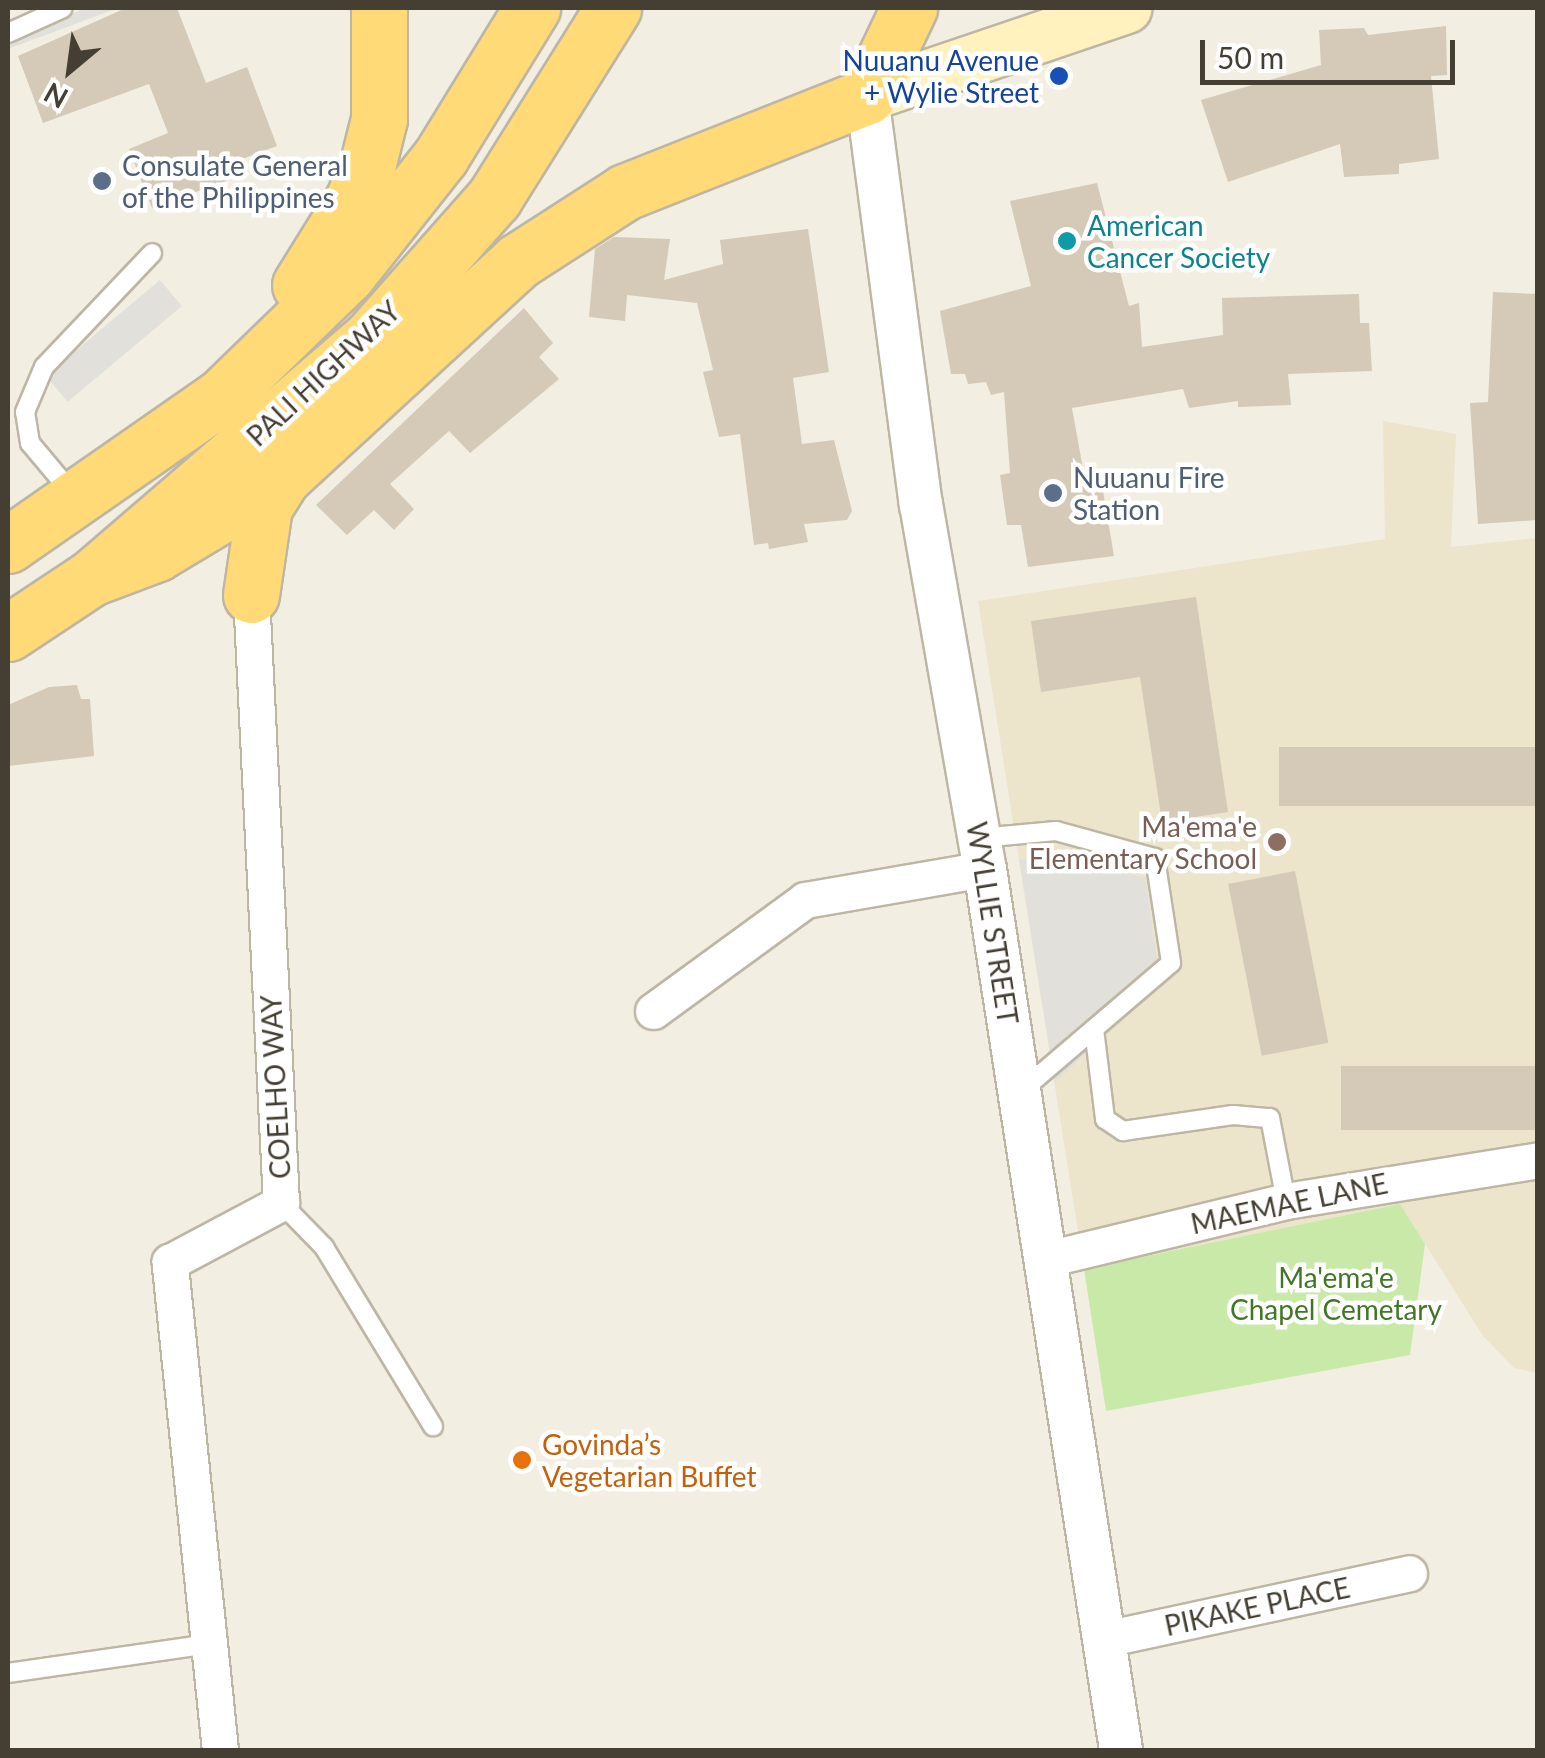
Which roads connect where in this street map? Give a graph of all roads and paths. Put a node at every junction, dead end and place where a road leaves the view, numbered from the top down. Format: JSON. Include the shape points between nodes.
{"nodes":[{"id":1,"x":63,"y":8,"type":"edge"},
{"id":2,"x":379,"y":8,"type":"edge"},
{"id":3,"x":532,"y":8,"type":"edge"},
{"id":4,"x":613,"y":8,"type":"edge"},
{"id":5,"x":878,"y":8,"type":"edge"},
{"id":6,"x":910,"y":8,"type":"edge"},
{"id":7,"x":1126,"y":8,"type":"edge"},
{"id":8,"x":8,"y":34,"type":"edge"},
{"id":9,"x":867,"y":96,"type":"junction"},
{"id":10,"x":152,"y":253,"type":"dead end"},
{"id":11,"x":221,"y":396,"type":"junction"},
{"id":12,"x":282,"y":478,"type":"junction"},
{"id":13,"x":77,"y":500,"type":"junction"},
{"id":14,"x":8,"y":544,"type":"edge"},
{"id":15,"x":157,"y":553,"type":"junction"},
{"id":16,"x":91,"y":578,"type":"junction"},
{"id":17,"x":251,"y":595,"type":"junction"},
{"id":18,"x":8,"y":633,"type":"edge"},
{"id":19,"x":982,"y":854,"type":"junction"},
{"id":20,"x":653,"y":1011,"type":"dead end"},
{"id":21,"x":1094,"y":1029,"type":"junction"},
{"id":22,"x":1019,"y":1093,"type":"junction"},
{"id":23,"x":1538,"y":1160,"type":"edge"},
{"id":24,"x":1286,"y":1201,"type":"junction"},
{"id":25,"x":281,"y":1203,"type":"junction"},
{"id":26,"x":1043,"y":1260,"type":"junction"},
{"id":27,"x":433,"y":1426,"type":"dead end"},
{"id":28,"x":1409,"y":1573,"type":"dead end"},
{"id":29,"x":1104,"y":1639,"type":"junction"},
{"id":30,"x":209,"y":1644,"type":"junction"},
{"id":31,"x":8,"y":1673,"type":"edge"},
{"id":32,"x":220,"y":1750,"type":"edge"},
{"id":33,"x":1120,"y":1750,"type":"edge"}],
"edges":[{"from":1,"to":8,"type":"lane"},
{"from":2,"to":11,"type":"highway","via":[[379,119],[353,200]]},
{"from":3,"to":11,"type":"highway","name":"PALI HIGHWAY","via":[[440,156],[347,275]]},
{"from":4,"to":16,"type":"highway","name":"PALI HIGHWAY","via":[[494,198],[372,336]]},
{"from":5,"to":9,"type":"highway"},
{"from":6,"to":9,"type":"highway"},
{"from":7,"to":9,"type":"main road"},
{"from":9,"to":12,"type":"highway","via":[[626,192],[518,260]]},
{"from":9,"to":19,"type":"street","name":"WYLLIE STREET","via":[[921,504]]},
{"from":10,"to":13,"type":"lane","via":[[44,367],[25,412],[30,442]]},
{"from":11,"to":13,"type":"highway","name":"PALI HIGHWAY"},
{"from":12,"to":15,"type":"highway"},
{"from":12,"to":17,"type":"highway","via":[[264,507]]},
{"from":13,"to":14,"type":"highway","name":"PALI HIGHWAY"},
{"from":15,"to":16,"type":"highway"},
{"from":15,"to":17,"type":"highway","via":[[212,555]]},
{"from":16,"to":18,"type":"highway","name":"PALI HIGHWAY"},
{"from":17,"to":25,"type":"street","name":"COELHO WAY"},
{"from":19,"to":20,"type":"street","via":[[804,900]]},
{"from":19,"to":21,"type":"lane","via":[[1056,831],[1155,858],[1171,963]]},
{"from":19,"to":22,"type":"street","name":"WYLLIE STREET"},
{"from":21,"to":22,"type":"lane"},
{"from":21,"to":24,"type":"lane","via":[[1105,1119],[1123,1132],[1234,1115],[1270,1118]]},
{"from":22,"to":26,"type":"street","name":"WYLLIE STREET"},
{"from":23,"to":24,"type":"street","name":"MAEMAE LANE"},
{"from":24,"to":26,"type":"street","name":"MAEMAE LANE"},
{"from":25,"to":27,"type":"lane","via":[[324,1247]]},
{"from":25,"to":30,"type":"street","name":"COELHO WAY","via":[[170,1262]]},
{"from":26,"to":29,"type":"street","name":"WYLLIE STREET"},
{"from":28,"to":29,"type":"street","name":"PIKAKE PLACE"},
{"from":29,"to":33,"type":"street","name":"WYLLIE STREET"},
{"from":30,"to":31,"type":"lane"},
{"from":30,"to":32,"type":"street","name":"COELHO WAY"}]}
